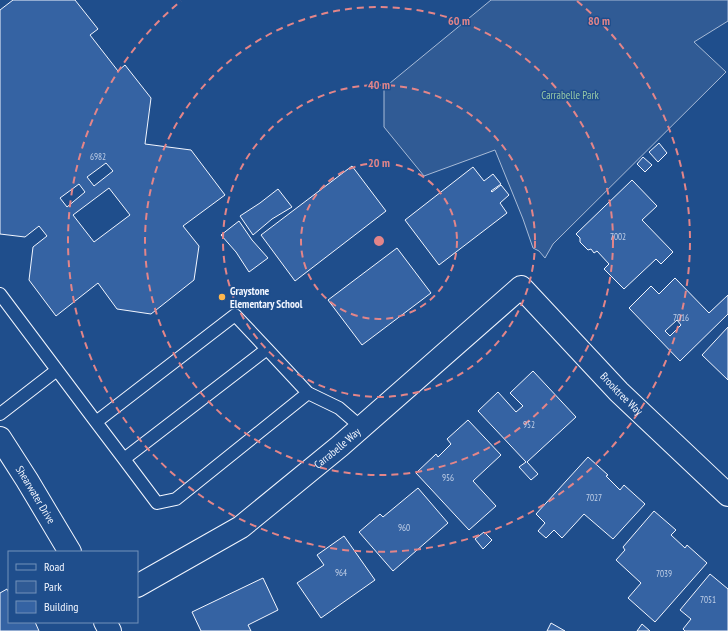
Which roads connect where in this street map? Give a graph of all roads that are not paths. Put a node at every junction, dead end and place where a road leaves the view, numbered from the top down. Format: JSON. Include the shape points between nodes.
{"nodes":[{"id":1,"x":521,"y":287,"type":"joint"},
{"id":2,"x":0,"y":294,"type":"edge"},
{"id":3,"x":267,"y":349,"type":"junction"},
{"id":4,"x":57,"y":370,"type":"junction"},
{"id":5,"x":308,"y":393,"type":"junction"},
{"id":6,"x":0,"y":414,"type":"edge"},
{"id":7,"x":96,"y":422,"type":"junction"},
{"id":8,"x":361,"y":427,"type":"junction"},
{"id":9,"x":0,"y":438,"type":"edge"},
{"id":10,"x":124,"y":459,"type":"junction"},
{"id":11,"x":728,"y":495,"type":"edge"},
{"id":12,"x":69,"y":551,"type":"edge"},
{"id":13,"x":138,"y":585,"type":"edge"}],
"edges":[{"from":1,"to":8,"type":"street","name":"Carrabelle Way"},
{"from":1,"to":11,"type":"street","name":"Brooktree Way","via":[[619,392]]},
{"from":2,"to":4,"type":"lane"},
{"from":3,"to":5,"type":"lane"},
{"from":3,"to":7,"type":"lane","via":[[236,315]]},
{"from":3,"to":10,"type":"lane"},
{"from":4,"to":6,"type":"lane"},
{"from":4,"to":7,"type":"lane"},
{"from":5,"to":8,"type":"lane","via":[[339,408]]},
{"from":5,"to":10,"type":"lane","via":[[176,499],[157,503]]},
{"from":7,"to":10,"type":"lane"},
{"from":8,"to":13,"type":"street","name":"Carrabelle Way","via":[[241,526]]},
{"from":9,"to":12,"type":"street","name":"Shearwater Drive"}]}
